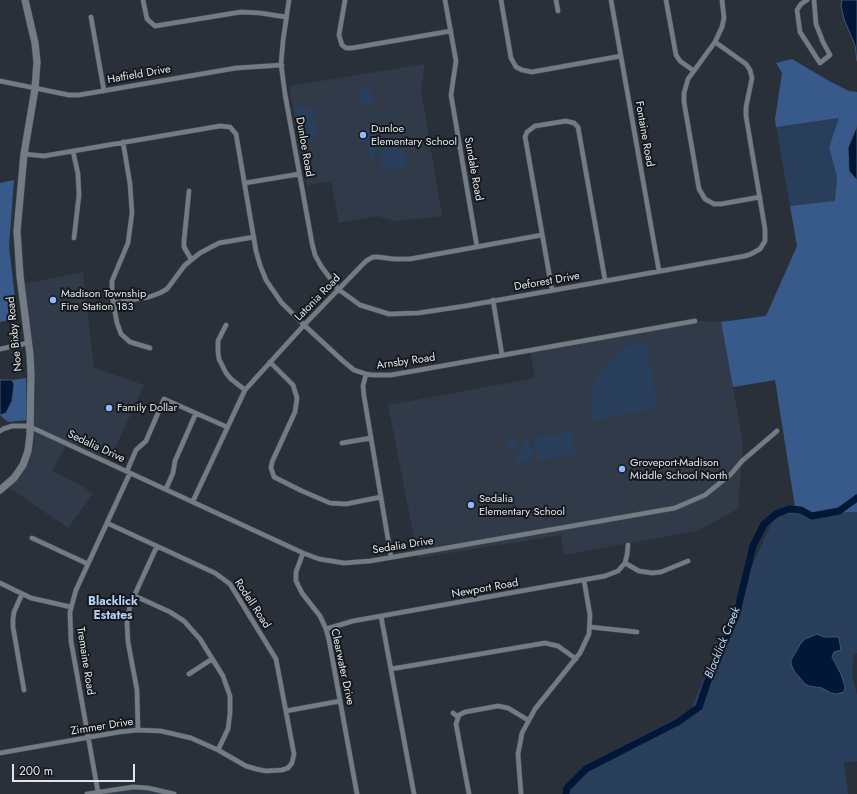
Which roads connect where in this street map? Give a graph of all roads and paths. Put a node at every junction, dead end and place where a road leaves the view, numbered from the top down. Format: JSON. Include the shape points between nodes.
{"nodes":[{"id":1,"x":25,"y":0,"type":"edge"},
{"id":2,"x":143,"y":0,"type":"edge"},
{"id":3,"x":289,"y":0,"type":"edge"},
{"id":4,"x":345,"y":0,"type":"edge"},
{"id":5,"x":445,"y":0,"type":"edge"},
{"id":6,"x":501,"y":0,"type":"edge"},
{"id":7,"x":556,"y":0,"type":"edge"},
{"id":8,"x":611,"y":0,"type":"edge"},
{"id":9,"x":666,"y":0,"type":"edge"},
{"id":10,"x":722,"y":0,"type":"edge"},
{"id":11,"x":807,"y":0,"type":"edge"},
{"id":12,"x":814,"y":0,"type":"edge"},
{"id":13,"x":558,"y":11,"type":"dead end"},
{"id":14,"x":91,"y":17,"type":"dead end"},
{"id":15,"x":286,"y":17,"type":"junction"},
{"id":16,"x":451,"y":31,"type":"junction"},
{"id":17,"x":715,"y":42,"type":"junction"},
{"id":18,"x":621,"y":56,"type":"junction"},
{"id":19,"x":282,"y":65,"type":"junction"},
{"id":20,"x":694,"y":71,"type":"junction"},
{"id":21,"x":0,"y":81,"type":"edge"},
{"id":22,"x":35,"y":89,"type":"junction"},
{"id":23,"x":104,"y":91,"type":"junction"},
{"id":24,"x":233,"y":122,"type":"dead end"},
{"id":25,"x":230,"y":127,"type":"junction"},
{"id":26,"x":123,"y":142,"type":"junction"},
{"id":27,"x":73,"y":151,"type":"junction"},
{"id":28,"x":24,"y":154,"type":"junction"},
{"id":29,"x":299,"y":174,"type":"junction"},
{"id":30,"x":245,"y":184,"type":"junction"},
{"id":31,"x":189,"y":191,"type":"dead end"},
{"id":32,"x":760,"y":197,"type":"junction"},
{"id":33,"x":542,"y":235,"type":"junction"},
{"id":34,"x":254,"y":237,"type":"junction"},
{"id":35,"x":74,"y":238,"type":"dead end"},
{"id":36,"x":477,"y":246,"type":"junction"},
{"id":37,"x":191,"y":259,"type":"junction"},
{"id":38,"x":659,"y":271,"type":"junction"},
{"id":39,"x":605,"y":280,"type":"junction"},
{"id":40,"x":338,"y":289,"type":"junction"},
{"id":41,"x":552,"y":290,"type":"junction"},
{"id":42,"x":493,"y":300,"type":"junction"},
{"id":43,"x":113,"y":303,"type":"junction"},
{"id":44,"x":695,"y":321,"type":"dead end"},
{"id":45,"x":226,"y":325,"type":"dead end"},
{"id":46,"x":304,"y":325,"type":"junction"},
{"id":47,"x":28,"y":343,"type":"junction"},
{"id":48,"x":150,"y":348,"type":"dead end"},
{"id":49,"x":0,"y":349,"type":"edge"},
{"id":50,"x":502,"y":355,"type":"junction"},
{"id":51,"x":270,"y":362,"type":"junction"},
{"id":52,"x":366,"y":374,"type":"junction"},
{"id":53,"x":245,"y":390,"type":"junction"},
{"id":54,"x":196,"y":413,"type":"junction"},
{"id":55,"x":30,"y":427,"type":"junction"},
{"id":56,"x":227,"y":427,"type":"junction"},
{"id":57,"x":0,"y":431,"type":"edge"},
{"id":58,"x":777,"y":431,"type":"dead end"},
{"id":59,"x":371,"y":438,"type":"junction"},
{"id":60,"x":342,"y":443,"type":"dead end"},
{"id":61,"x":128,"y":472,"type":"junction"},
{"id":62,"x":271,"y":472,"type":"junction"},
{"id":63,"x":266,"y":474,"type":"dead end"},
{"id":64,"x":166,"y":489,"type":"junction"},
{"id":65,"x":0,"y":490,"type":"edge"},
{"id":66,"x":381,"y":498,"type":"junction"},
{"id":67,"x":193,"y":501,"type":"junction"},
{"id":68,"x":107,"y":523,"type":"junction"},
{"id":69,"x":32,"y":538,"type":"dead end"},
{"id":70,"x":157,"y":546,"type":"junction"},
{"id":71,"x":628,"y":546,"type":"dead end"},
{"id":72,"x":303,"y":553,"type":"junction"},
{"id":73,"x":391,"y":557,"type":"junction"},
{"id":74,"x":688,"y":561,"type":"dead end"},
{"id":75,"x":624,"y":563,"type":"junction"},
{"id":76,"x":88,"y":564,"type":"junction"},
{"id":77,"x":584,"y":580,"type":"junction"},
{"id":78,"x":0,"y":583,"type":"edge"},
{"id":79,"x":22,"y":594,"type":"junction"},
{"id":80,"x":135,"y":596,"type":"junction"},
{"id":81,"x":71,"y":607,"type":"junction"},
{"id":82,"x":381,"y":616,"type":"junction"},
{"id":83,"x":590,"y":627,"type":"junction"},
{"id":84,"x":326,"y":629,"type":"junction"},
{"id":85,"x":637,"y":632,"type":"dead end"},
{"id":86,"x":212,"y":659,"type":"junction"},
{"id":87,"x":576,"y":659,"type":"junction"},
{"id":88,"x":391,"y":669,"type":"junction"},
{"id":89,"x":189,"y":674,"type":"dead end"},
{"id":90,"x":24,"y":690,"type":"dead end"},
{"id":91,"x":340,"y":701,"type":"junction"},
{"id":92,"x":286,"y":711,"type":"junction"},
{"id":93,"x":453,"y":713,"type":"dead end"},
{"id":94,"x":458,"y":717,"type":"junction"},
{"id":95,"x":528,"y":720,"type":"junction"},
{"id":96,"x":138,"y":730,"type":"junction"},
{"id":97,"x":89,"y":738,"type":"junction"},
{"id":98,"x":218,"y":750,"type":"junction"},
{"id":99,"x":0,"y":753,"type":"edge"},
{"id":100,"x":292,"y":763,"type":"junction"},
{"id":101,"x":297,"y":766,"type":"dead end"},
{"id":102,"x":98,"y":792,"type":"junction"},
{"id":103,"x":87,"y":794,"type":"edge"},
{"id":104,"x":174,"y":794,"type":"edge"},
{"id":105,"x":357,"y":794,"type":"edge"},
{"id":106,"x":414,"y":794,"type":"edge"},
{"id":107,"x":469,"y":794,"type":"edge"},
{"id":108,"x":521,"y":794,"type":"edge"}],
"edges":[{"from":1,"to":22,"type":"street","name":"Noe Bixby Road","via":[[38,62]]},
{"from":2,"to":15,"type":"street","via":[[146,18],[155,26],[245,12]]},
{"from":3,"to":15,"type":"street","name":"Dunloe Road"},
{"from":4,"to":16,"type":"street","via":[[339,35],[340,46],[346,48]]},
{"from":5,"to":16,"type":"street","name":"Sundale Road"},
{"from":6,"to":18,"type":"street","via":[[511,58],[518,69],[532,72]]},
{"from":7,"to":13,"type":"street"},
{"from":8,"to":18,"type":"street","name":"Fontaine Road"},
{"from":9,"to":20,"type":"street","via":[[676,55]]},
{"from":10,"to":17,"type":"street","via":[[724,23]]},
{"from":11,"to":12,"type":"street","via":[[798,10],[800,32],[820,63],[830,55],[816,24]]},
{"from":14,"to":23,"type":"street"},
{"from":15,"to":19,"type":"street","name":"Dunloe Road"},
{"from":16,"to":36,"type":"street","name":"Sundale Road","via":[[456,61],[451,95]]},
{"from":17,"to":20,"type":"street"},
{"from":17,"to":32,"type":"street","via":[[743,61],[750,70],[752,82],[746,116]]},
{"from":18,"to":38,"type":"street","name":"Fontaine Road"},
{"from":19,"to":23,"type":"street","name":"Hatfield Drive","via":[[236,68]]},
{"from":19,"to":29,"type":"street","name":"Dunloe Road"},
{"from":20,"to":32,"type":"street","via":[[686,86],[684,102],[702,195],[707,201],[721,204]]},
{"from":21,"to":22,"type":"street","name":"Hatfield Drive"},
{"from":22,"to":23,"type":"street","name":"Hatfield Drive","via":[[69,95]]},
{"from":22,"to":28,"type":"street","name":"Noe Bixby Road"},
{"from":24,"to":25,"type":"street"},
{"from":25,"to":26,"type":"street","via":[[220,126]]},
{"from":25,"to":30,"type":"street","name":"Arnsby Road","via":[[236,134]]},
{"from":26,"to":27,"type":"street"},
{"from":26,"to":43,"type":"street","via":[[132,213],[128,244],[112,281]]},
{"from":27,"to":28,"type":"street","via":[[44,156]]},
{"from":27,"to":35,"type":"street","via":[[79,185]]},
{"from":28,"to":47,"type":"street","name":"Noe Bixby Road","via":[[17,243]]},
{"from":29,"to":30,"type":"street"},
{"from":29,"to":40,"type":"street","name":"Dunloe Road","via":[[315,255]]},
{"from":30,"to":34,"type":"street","name":"Arnsby Road"},
{"from":31,"to":37,"type":"street","via":[[184,247]]},
{"from":32,"to":38,"type":"street","name":"Deforest Drive","via":[[765,229],[764,241],[757,251],[745,256]]},
{"from":33,"to":36,"type":"street","name":"Latonia Road"},
{"from":33,"to":39,"type":"street","via":[[526,142],[527,132],[535,126],[575,121]]},
{"from":33,"to":41,"type":"street"},
{"from":34,"to":37,"type":"street","via":[[219,243]]},
{"from":34,"to":46,"type":"street","name":"Arnsby Road","via":[[266,280],[281,302]]},
{"from":36,"to":40,"type":"street","name":"Latonia Road","via":[[410,259],[373,258],[366,261]]},
{"from":37,"to":43,"type":"street","via":[[168,289],[149,297]]},
{"from":38,"to":39,"type":"street","name":"Deforest Drive"},
{"from":39,"to":41,"type":"street","name":"Deforest Drive"},
{"from":40,"to":42,"type":"street","name":"Deforest Drive","via":[[360,305],[389,314],[418,314]]},
{"from":40,"to":46,"type":"street","name":"Latonia Road"},
{"from":41,"to":42,"type":"street","name":"Deforest Drive"},
{"from":42,"to":50,"type":"street"},
{"from":43,"to":48,"type":"street","via":[[121,334],[130,342]]},
{"from":44,"to":50,"type":"street","name":"Arnsby Road"},
{"from":45,"to":53,"type":"street","via":[[218,341],[219,359],[231,379]]},
{"from":46,"to":51,"type":"street","name":"Latonia Road"},
{"from":46,"to":52,"type":"street","name":"Arnsby Road","via":[[354,370]]},
{"from":47,"to":49,"type":"street"},
{"from":47,"to":55,"type":"street","name":"Noe Bixby Road","via":[[31,375]]},
{"from":50,"to":52,"type":"street","name":"Arnsby Road","via":[[391,374]]},
{"from":51,"to":53,"type":"street","name":"Latonia Road"},
{"from":51,"to":62,"type":"street","via":[[293,385],[297,398],[295,412],[272,462]]},
{"from":52,"to":59,"type":"street","via":[[363,391]]},
{"from":53,"to":56,"type":"street","name":"Latonia Road"},
{"from":54,"to":56,"type":"street"},
{"from":54,"to":61,"type":"street","name":"Tremaine Road","via":[[164,399],[146,441],[136,450]]},
{"from":54,"to":64,"type":"street"},
{"from":55,"to":57,"type":"street","via":[[12,426]]},
{"from":55,"to":61,"type":"street","name":"Sedalia Drive"},
{"from":55,"to":65,"type":"street","name":"Noe Bixby Road","via":[[29,447],[23,465],[14,478]]},
{"from":56,"to":67,"type":"street","name":"Latonia Road"},
{"from":58,"to":73,"type":"street","name":"Sedalia Drive","via":[[705,495],[675,508]]},
{"from":59,"to":60,"type":"street"},
{"from":59,"to":66,"type":"street"},
{"from":61,"to":64,"type":"street","name":"Sedalia Drive"},
{"from":61,"to":68,"type":"street","name":"Tremaine Road"},
{"from":62,"to":63,"type":"street"},
{"from":62,"to":66,"type":"street","via":[[276,479],[330,503],[346,504]]},
{"from":64,"to":67,"type":"street","name":"Sedalia Drive"},
{"from":66,"to":73,"type":"street"},
{"from":67,"to":72,"type":"street","name":"Sedalia Drive"},
{"from":68,"to":70,"type":"street","name":"Rodell Road"},
{"from":68,"to":76,"type":"street","name":"Tremaine Road"},
{"from":69,"to":76,"type":"street"},
{"from":70,"to":80,"type":"street"},
{"from":70,"to":92,"type":"street","name":"Rodell Road","via":[[215,573],[230,584],[276,659]]},
{"from":71,"to":75,"type":"street","via":[[628,555]]},
{"from":72,"to":73,"type":"street","name":"Sedalia Drive","via":[[337,563],[356,563]]},
{"from":72,"to":84,"type":"street","name":"Clearwater Drive","via":[[296,572],[296,581]]},
{"from":74,"to":75,"type":"street","via":[[652,573],[639,571]]},
{"from":75,"to":77,"type":"street","name":"Newport Road","via":[[614,573]]},
{"from":76,"to":81,"type":"street","name":"Tremaine Road"},
{"from":77,"to":82,"type":"street","name":"Newport Road"},
{"from":77,"to":83,"type":"street"},
{"from":78,"to":79,"type":"street"},
{"from":79,"to":81,"type":"street"},
{"from":79,"to":90,"type":"street","via":[[14,612],[13,627]]},
{"from":80,"to":86,"type":"street","via":[[184,621],[200,639]]},
{"from":80,"to":96,"type":"street","via":[[129,611],[127,630],[137,690]]},
{"from":81,"to":97,"type":"street","name":"Tremaine Road","via":[[71,641]]},
{"from":82,"to":84,"type":"street","name":"Newport Road","via":[[346,622]]},
{"from":82,"to":88,"type":"street"},
{"from":83,"to":85,"type":"street"},
{"from":83,"to":87,"type":"street","via":[[585,646]]},
{"from":84,"to":91,"type":"street","name":"Clearwater Drive"},
{"from":86,"to":89,"type":"street"},
{"from":86,"to":98,"type":"street","via":[[223,676],[231,706],[228,729]]},
{"from":87,"to":88,"type":"street","via":[[558,646],[545,643]]},
{"from":87,"to":95,"type":"street"},
{"from":88,"to":106,"type":"street"},
{"from":91,"to":92,"type":"street"},
{"from":91,"to":105,"type":"street","name":"Clearwater Drive"},
{"from":92,"to":100,"type":"street","name":"Rodell Road","via":[[294,754]]},
{"from":93,"to":94,"type":"street"},
{"from":94,"to":95,"type":"street","via":[[461,713],[498,706],[508,708]]},
{"from":94,"to":107,"type":"street","via":[[456,724]]},
{"from":95,"to":108,"type":"street","via":[[518,748]]},
{"from":96,"to":97,"type":"street","name":"Zimmer Drive"},
{"from":96,"to":98,"type":"street","name":"Zimmer Drive","via":[[176,734],[198,740]]},
{"from":97,"to":99,"type":"street","name":"Zimmer Drive"},
{"from":97,"to":102,"type":"street","name":"Tremaine Road"},
{"from":98,"to":100,"type":"street","name":"Zimmer Drive","via":[[241,763],[266,771],[282,770]]},
{"from":100,"to":101,"type":"street"},
{"from":102,"to":103,"type":"street"},
{"from":102,"to":104,"type":"street","via":[[141,787]]}]}
